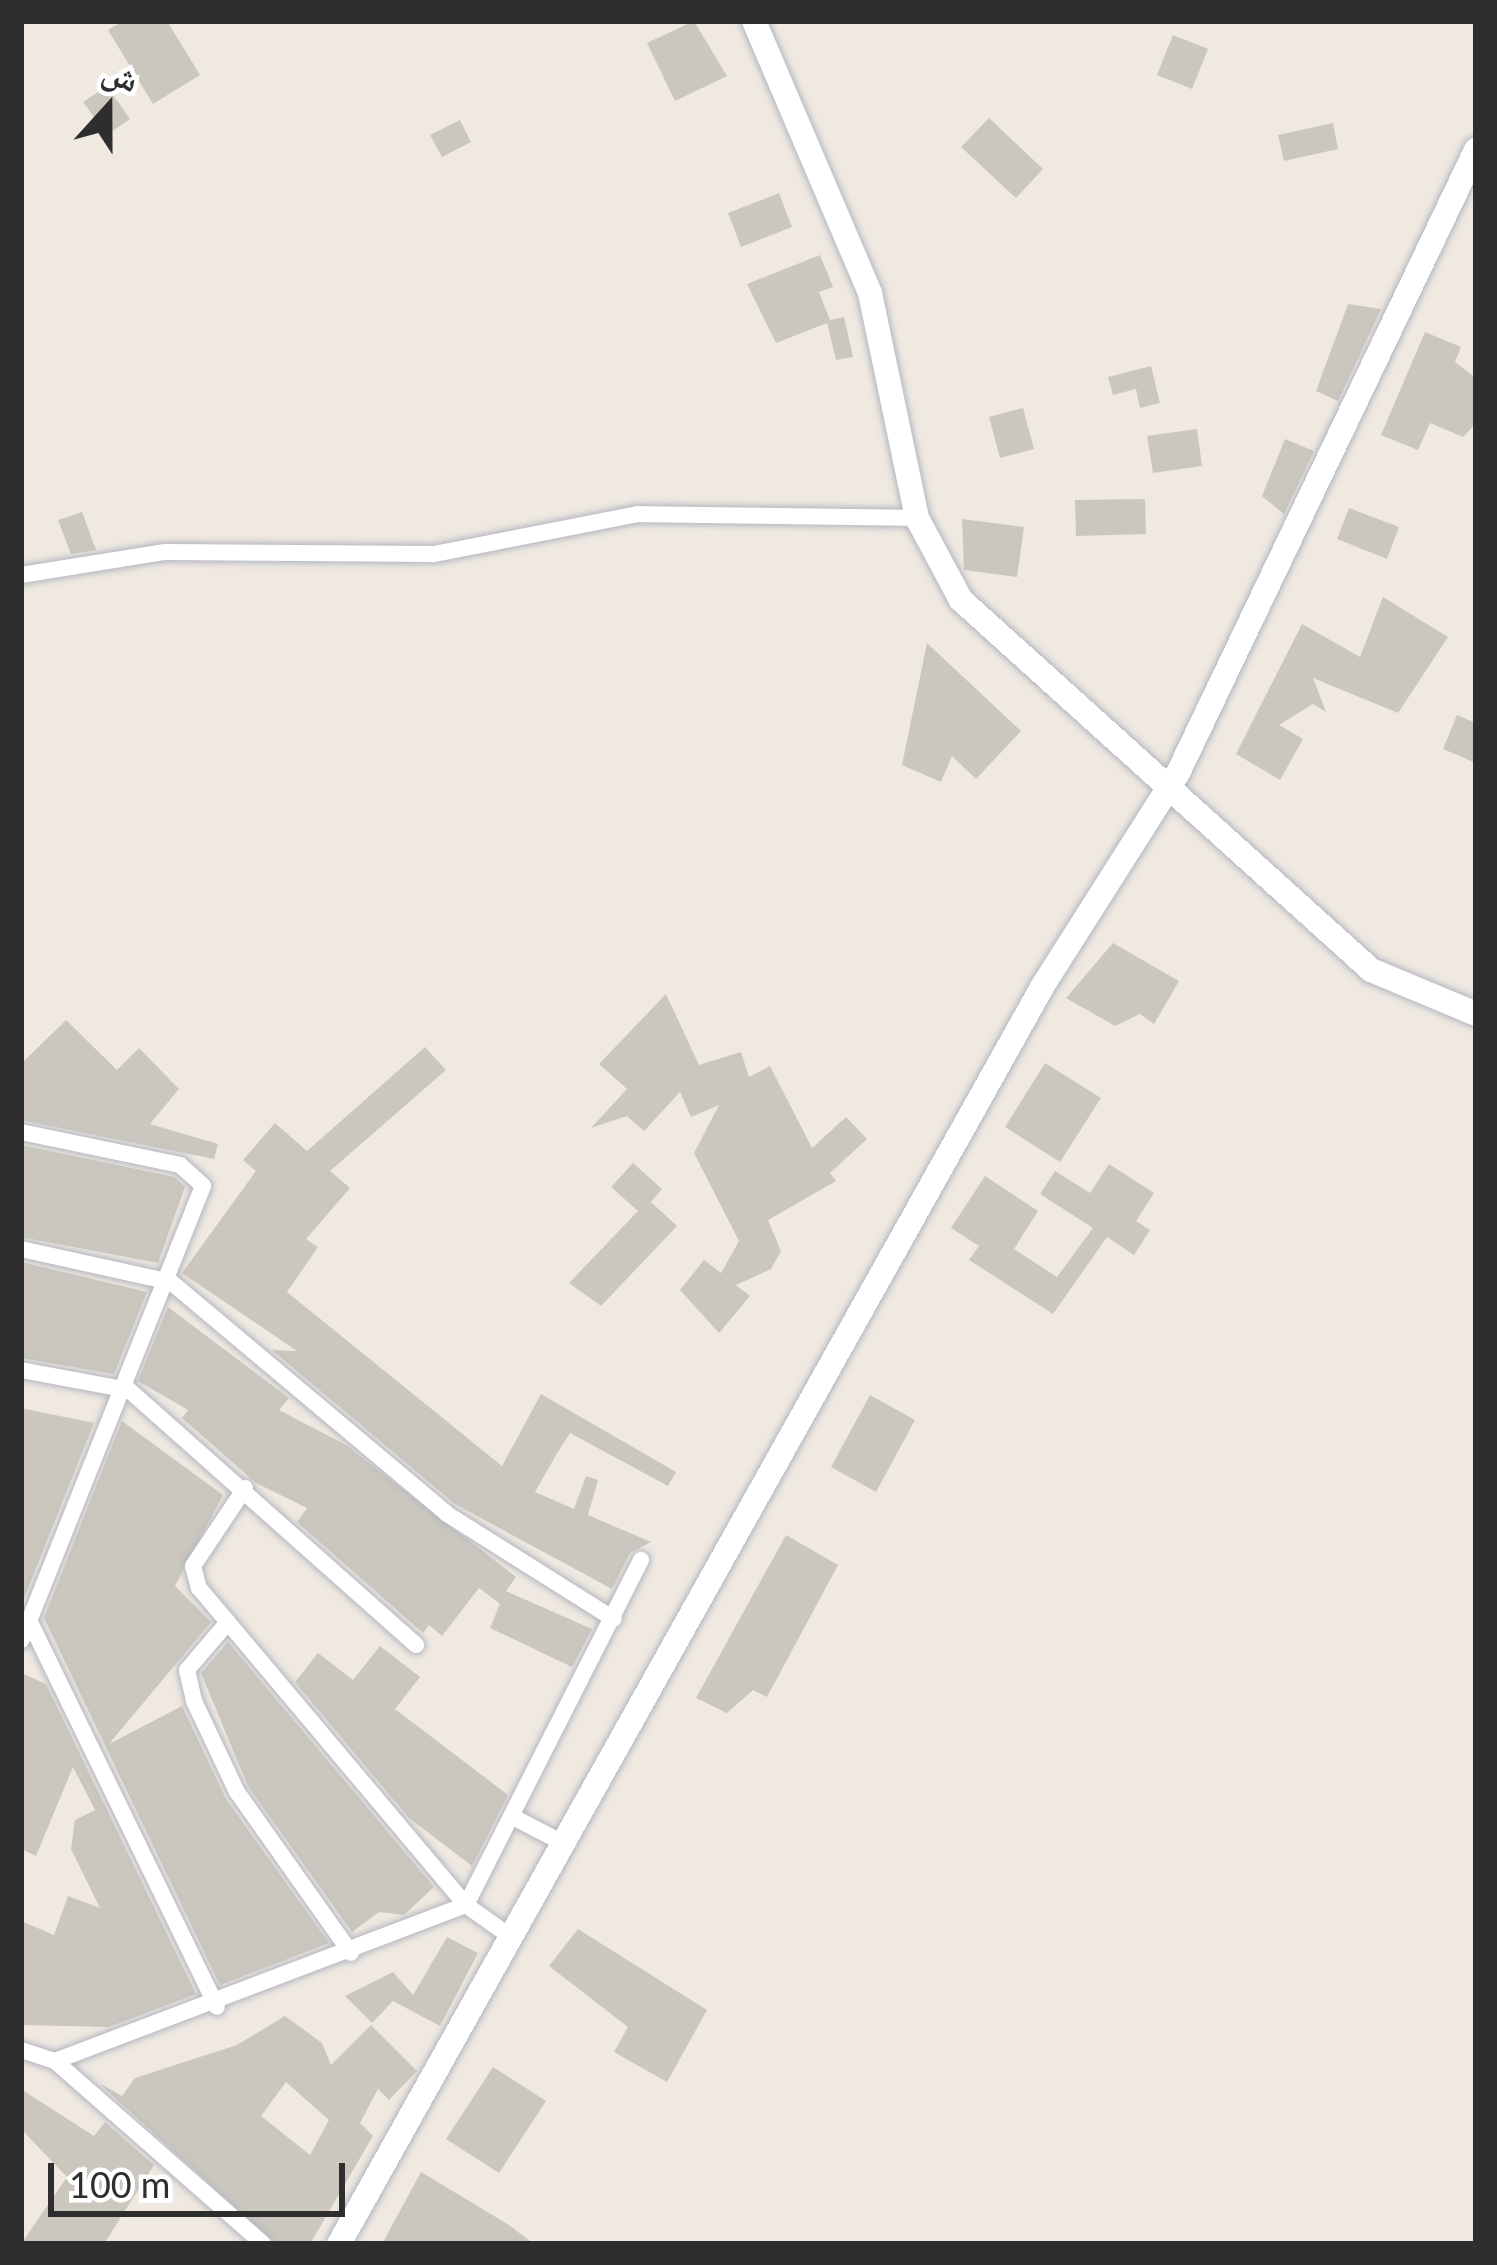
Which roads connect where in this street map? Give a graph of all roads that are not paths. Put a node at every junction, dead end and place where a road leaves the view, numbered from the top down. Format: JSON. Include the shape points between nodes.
{"nodes":[{"id":1,"x":754,"y":21,"type":"edge"},
{"id":2,"x":1476,"y":150,"type":"edge"},
{"id":3,"x":917,"y":518,"type":"junction"},
{"id":4,"x":21,"y":575,"type":"edge"},
{"id":5,"x":1169,"y":788,"type":"junction"},
{"id":6,"x":1476,"y":1014,"type":"edge"},
{"id":7,"x":21,"y":1132,"type":"edge"},
{"id":8,"x":21,"y":1249,"type":"edge"},
{"id":9,"x":171,"y":1282,"type":"junction"},
{"id":10,"x":21,"y":1370,"type":"edge"},
{"id":11,"x":129,"y":1390,"type":"junction"},
{"id":12,"x":245,"y":1488,"type":"junction"},
{"id":13,"x":641,"y":1560,"type":"dead end"},
{"id":14,"x":614,"y":1619,"type":"junction"},
{"id":15,"x":29,"y":1620,"type":"junction"},
{"id":16,"x":228,"y":1622,"type":"junction"},
{"id":17,"x":21,"y":1640,"type":"edge"},
{"id":18,"x":416,"y":1645,"type":"dead end"},
{"id":19,"x":517,"y":1819,"type":"junction"},
{"id":20,"x":567,"y":1845,"type":"junction"},
{"id":21,"x":466,"y":1905,"type":"junction"},
{"id":22,"x":511,"y":1937,"type":"junction"},
{"id":23,"x":351,"y":1953,"type":"junction"},
{"id":24,"x":218,"y":2007,"type":"junction"},
{"id":25,"x":21,"y":2050,"type":"edge"},
{"id":26,"x":56,"y":2061,"type":"junction"},
{"id":27,"x":263,"y":2244,"type":"edge"},
{"id":28,"x":339,"y":2244,"type":"edge"}],
"edges":[{"from":1,"to":3,"type":"street","via":[[870,293]]},
{"from":2,"to":5,"type":"street"},
{"from":3,"to":4,"type":"street","via":[[637,514],[434,554],[165,552]]},
{"from":3,"to":5,"type":"street","via":[[937,565],[998,643]]},
{"from":5,"to":6,"type":"street","via":[[1372,970]]},
{"from":5,"to":20,"type":"street","via":[[1019,1026]]},
{"from":7,"to":9,"type":"street","via":[[198,1174]]},
{"from":8,"to":9,"type":"street"},
{"from":9,"to":11,"type":"street"},
{"from":9,"to":14,"type":"street","via":[[447,1514]]},
{"from":10,"to":11,"type":"street"},
{"from":11,"to":12,"type":"street"},
{"from":11,"to":15,"type":"street"},
{"from":12,"to":16,"type":"street","via":[[191,1572]]},
{"from":12,"to":18,"type":"street"},
{"from":13,"to":14,"type":"street"},
{"from":14,"to":19,"type":"street"},
{"from":15,"to":17,"type":"street"},
{"from":15,"to":24,"type":"street"},
{"from":16,"to":21,"type":"street"},
{"from":16,"to":23,"type":"street","via":[[187,1670],[194,1701],[237,1792]]},
{"from":19,"to":20,"type":"street"},
{"from":19,"to":21,"type":"street"},
{"from":20,"to":22,"type":"street"},
{"from":21,"to":22,"type":"street"},
{"from":21,"to":23,"type":"street"},
{"from":22,"to":28,"type":"street"},
{"from":23,"to":24,"type":"street"},
{"from":24,"to":26,"type":"street"},
{"from":25,"to":26,"type":"street"},
{"from":26,"to":27,"type":"street"}]}
